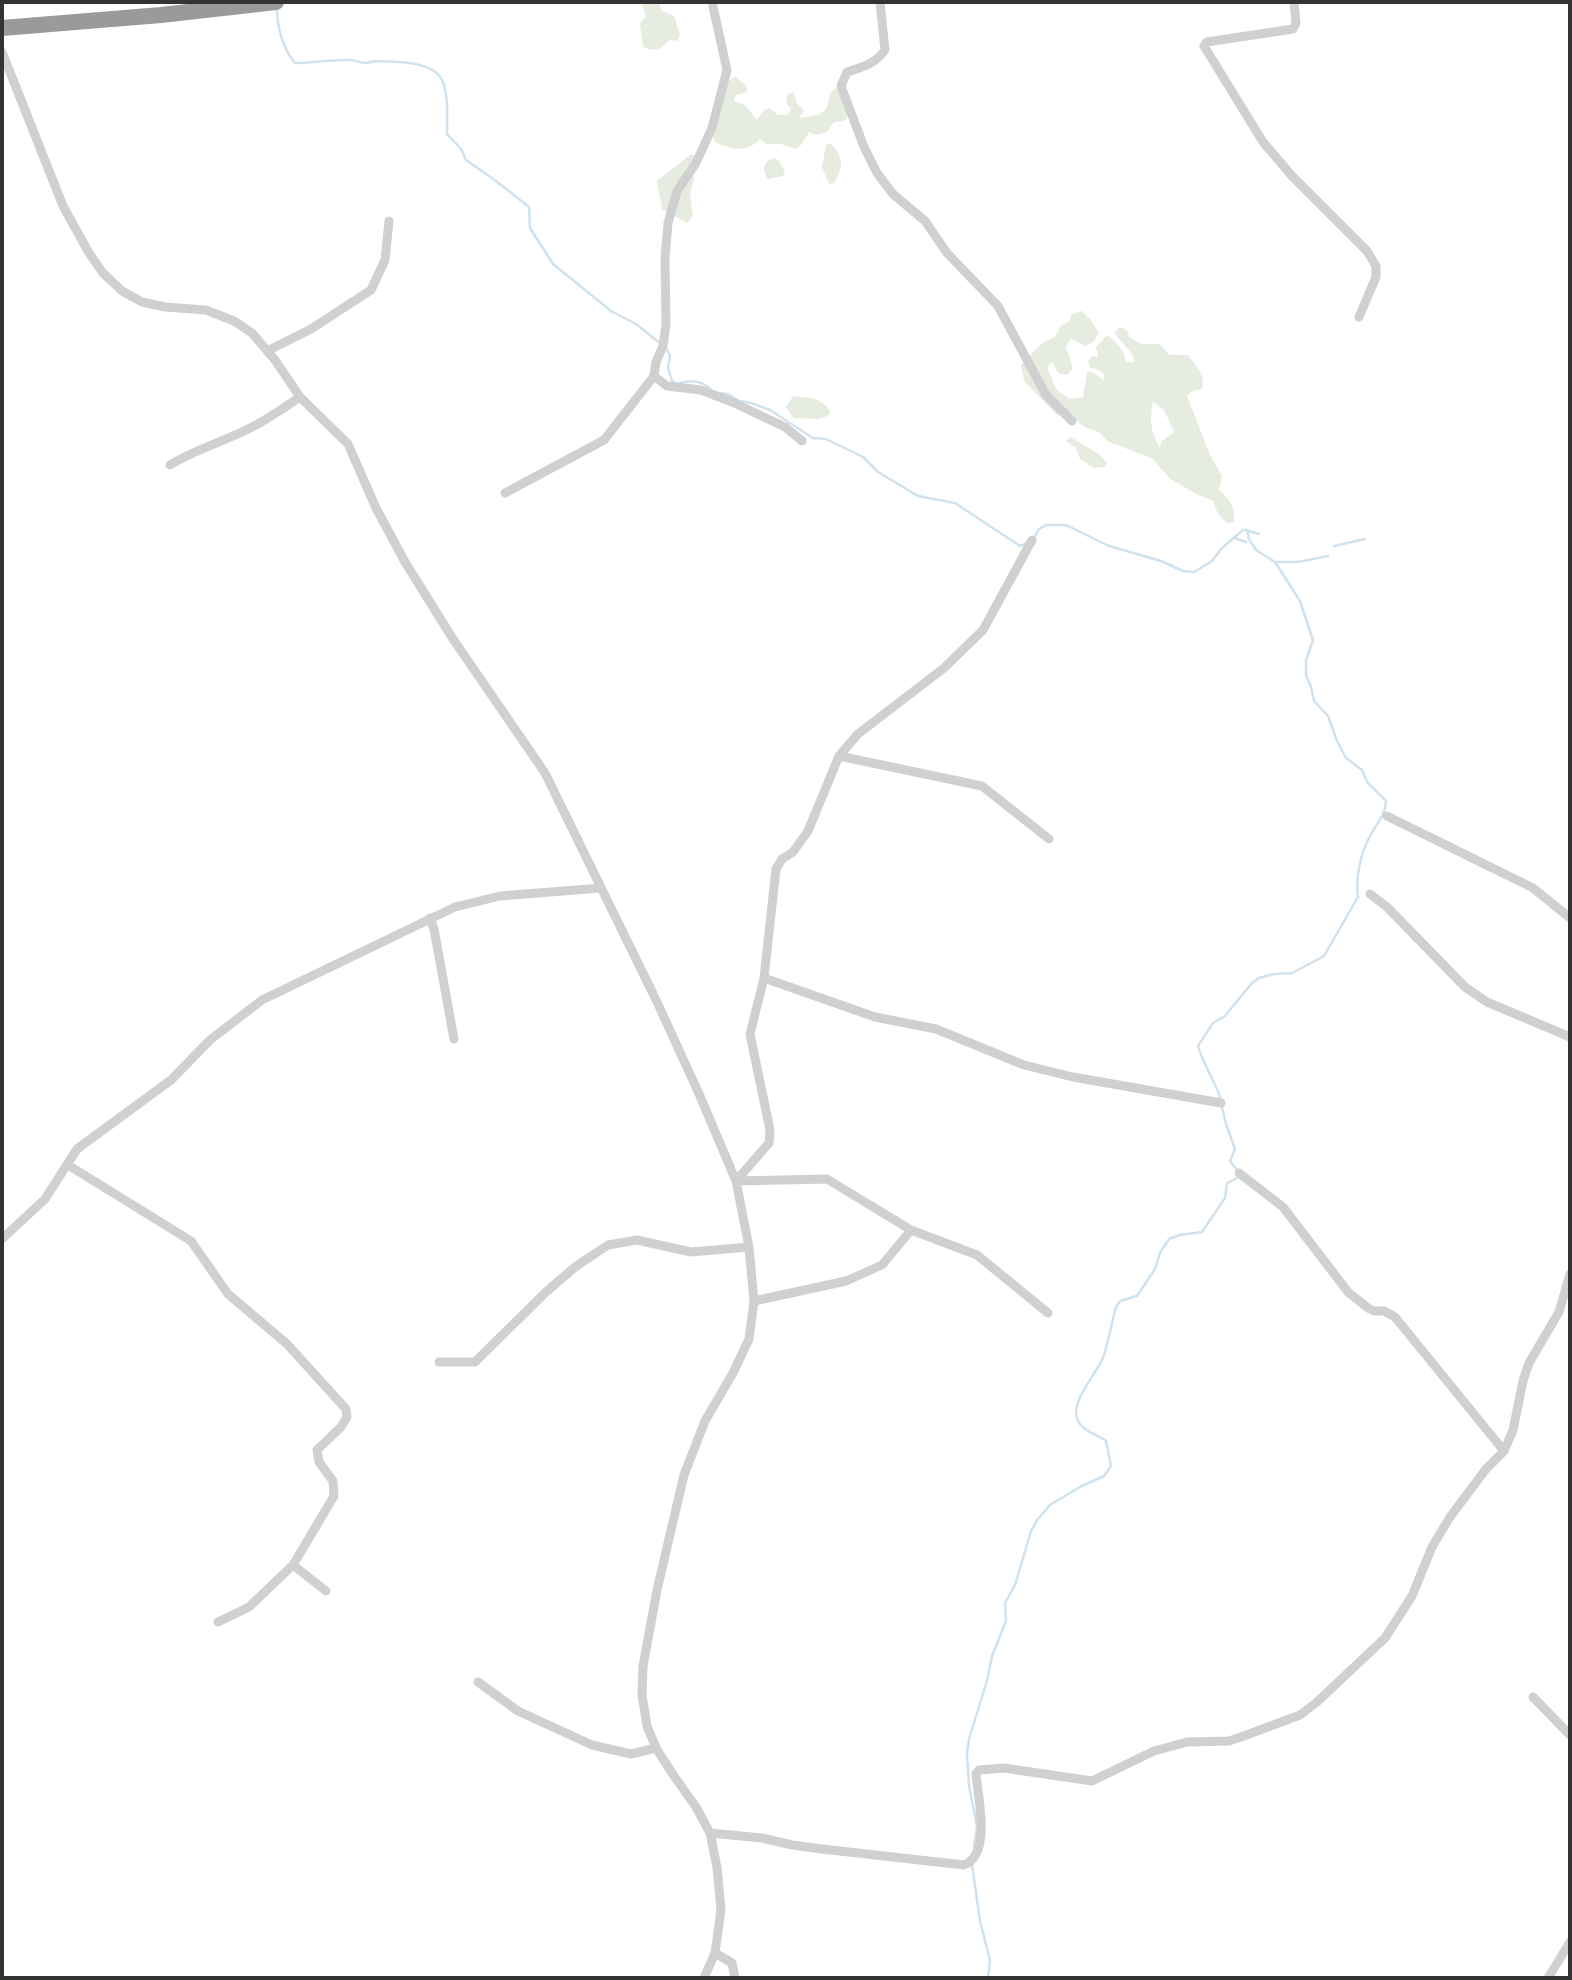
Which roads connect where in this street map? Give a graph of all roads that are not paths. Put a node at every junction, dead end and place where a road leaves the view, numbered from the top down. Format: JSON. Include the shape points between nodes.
{"nodes":[{"id":1,"x":276,"y":2,"type":"edge"},
{"id":2,"x":712,"y":2,"type":"edge"},
{"id":3,"x":880,"y":2,"type":"edge"},
{"id":4,"x":1294,"y":2,"type":"edge"},
{"id":5,"x":2,"y":28,"type":"edge"},
{"id":6,"x":2,"y":52,"type":"edge"},
{"id":7,"x":389,"y":221,"type":"dead end"},
{"id":8,"x":1359,"y":317,"type":"dead end"},
{"id":9,"x":267,"y":351,"type":"junction"},
{"id":10,"x":654,"y":376,"type":"junction"},
{"id":11,"x":300,"y":397,"type":"junction"},
{"id":12,"x":1072,"y":421,"type":"dead end"},
{"id":13,"x":802,"y":441,"type":"dead end"},
{"id":14,"x":170,"y":465,"type":"dead end"},
{"id":15,"x":505,"y":492,"type":"dead end"},
{"id":16,"x":1032,"y":540,"type":"dead end"},
{"id":17,"x":839,"y":757,"type":"junction"},
{"id":18,"x":1387,"y":816,"type":"dead end"},
{"id":19,"x":1049,"y":839,"type":"dead end"},
{"id":20,"x":601,"y":888,"type":"junction"},
{"id":21,"x":1370,"y":894,"type":"dead end"},
{"id":22,"x":430,"y":918,"type":"junction"},
{"id":23,"x":1570,"y":918,"type":"edge"},
{"id":24,"x":764,"y":978,"type":"junction"},
{"id":25,"x":1570,"y":1037,"type":"edge"},
{"id":26,"x":454,"y":1039,"type":"dead end"},
{"id":27,"x":1221,"y":1103,"type":"dead end"},
{"id":28,"x":68,"y":1165,"type":"junction"},
{"id":29,"x":1239,"y":1172,"type":"dead end"},
{"id":30,"x":736,"y":1181,"type":"junction"},
{"id":31,"x":911,"y":1230,"type":"junction"},
{"id":32,"x":2,"y":1239,"type":"edge"},
{"id":33,"x":749,"y":1247,"type":"junction"},
{"id":34,"x":1570,"y":1274,"type":"edge"},
{"id":35,"x":754,"y":1301,"type":"junction"},
{"id":36,"x":1048,"y":1313,"type":"dead end"},
{"id":37,"x":439,"y":1362,"type":"dead end"},
{"id":38,"x":1504,"y":1451,"type":"junction"},
{"id":39,"x":293,"y":1565,"type":"junction"},
{"id":40,"x":326,"y":1591,"type":"dead end"},
{"id":41,"x":218,"y":1622,"type":"dead end"},
{"id":42,"x":478,"y":1682,"type":"dead end"},
{"id":43,"x":1533,"y":1697,"type":"dead end"},
{"id":44,"x":1570,"y":1735,"type":"edge"},
{"id":45,"x":656,"y":1748,"type":"junction"},
{"id":46,"x":710,"y":1833,"type":"junction"},
{"id":47,"x":1570,"y":1942,"type":"edge"},
{"id":48,"x":715,"y":1953,"type":"junction"},
{"id":49,"x":704,"y":1978,"type":"edge"},
{"id":50,"x":735,"y":1978,"type":"edge"},
{"id":51,"x":1548,"y":1978,"type":"edge"}],
"edges":[{"from":1,"to":5,"type":"highway"},
{"from":2,"to":10,"type":"street","via":[[727,70],[712,128],[677,191],[668,223],[666,324]]},
{"from":3,"to":12,"type":"street","via":[[885,50],[869,65],[847,72],[841,86],[864,146],[893,194],[925,221],[947,253],[998,306],[1046,395]]},
{"from":4,"to":8,"type":"street","via":[[1293,29],[1204,46],[1263,142],[1367,250],[1376,277]]},
{"from":6,"to":9,"type":"street","via":[[63,206],[103,273],[142,302],[206,310],[234,321]]},
{"from":7,"to":9,"type":"street","via":[[385,260],[371,290]]},
{"from":9,"to":11,"type":"street"},
{"from":10,"to":13,"type":"street","via":[[667,386],[701,390],[732,402],[785,427]]},
{"from":10,"to":15,"type":"street","via":[[604,440]]},
{"from":11,"to":14,"type":"street","via":[[248,429]]},
{"from":11,"to":20,"type":"street","via":[[348,444],[405,562],[545,773]]},
{"from":16,"to":17,"type":"street","via":[[983,629],[944,668],[858,734]]},
{"from":17,"to":19,"type":"street","via":[[982,786]]},
{"from":17,"to":24,"type":"street","via":[[808,831],[776,869]]},
{"from":18,"to":23,"type":"street","via":[[1533,888]]},
{"from":20,"to":22,"type":"street","via":[[500,896]]},
{"from":20,"to":30,"type":"street"},
{"from":21,"to":25,"type":"street","via":[[1465,987],[1487,1002]]},
{"from":22,"to":26,"type":"street"},
{"from":22,"to":28,"type":"street","via":[[262,1000],[210,1040],[171,1080],[77,1149]]},
{"from":24,"to":27,"type":"street","via":[[874,1017],[936,1029],[1024,1065]]},
{"from":24,"to":30,"type":"street","via":[[750,1034],[769,1143]]},
{"from":28,"to":32,"type":"street","via":[[45,1199]]},
{"from":28,"to":39,"type":"street","via":[[191,1241],[228,1294],[287,1344],[346,1409],[341,1427],[317,1450],[319,1462],[333,1482],[334,1496]]},
{"from":29,"to":38,"type":"street","via":[[1283,1207],[1348,1292],[1368,1308],[1395,1317]]},
{"from":30,"to":31,"type":"street","via":[[827,1179]]},
{"from":30,"to":33,"type":"street"},
{"from":31,"to":35,"type":"street","via":[[882,1265],[846,1281]]},
{"from":31,"to":36,"type":"street","via":[[977,1255]]},
{"from":33,"to":35,"type":"street"},
{"from":33,"to":37,"type":"street","via":[[691,1252],[637,1240],[608,1245],[546,1292],[475,1363]]},
{"from":34,"to":38,"type":"street","via":[[1559,1312],[1529,1363]]},
{"from":35,"to":45,"type":"street","via":[[748,1339],[705,1421],[684,1475],[657,1590],[642,1695]]},
{"from":38,"to":46,"type":"street","via":[[1450,1517],[1412,1596],[1385,1638],[1300,1715],[1228,1741],[1187,1742],[1154,1751],[1092,1781],[981,1769],[976,1774],[982,1832],[975,1857],[964,1865]]},
{"from":39,"to":40,"type":"street"},
{"from":39,"to":41,"type":"street","via":[[249,1607]]},
{"from":42,"to":45,"type":"street","via":[[518,1711],[592,1745],[631,1754]]},
{"from":43,"to":44,"type":"street"},
{"from":45,"to":46,"type":"street"},
{"from":46,"to":48,"type":"street","via":[[721,1910]]},
{"from":47,"to":51,"type":"street"},
{"from":48,"to":49,"type":"street"},
{"from":48,"to":50,"type":"street","via":[[732,1963]]}]}
